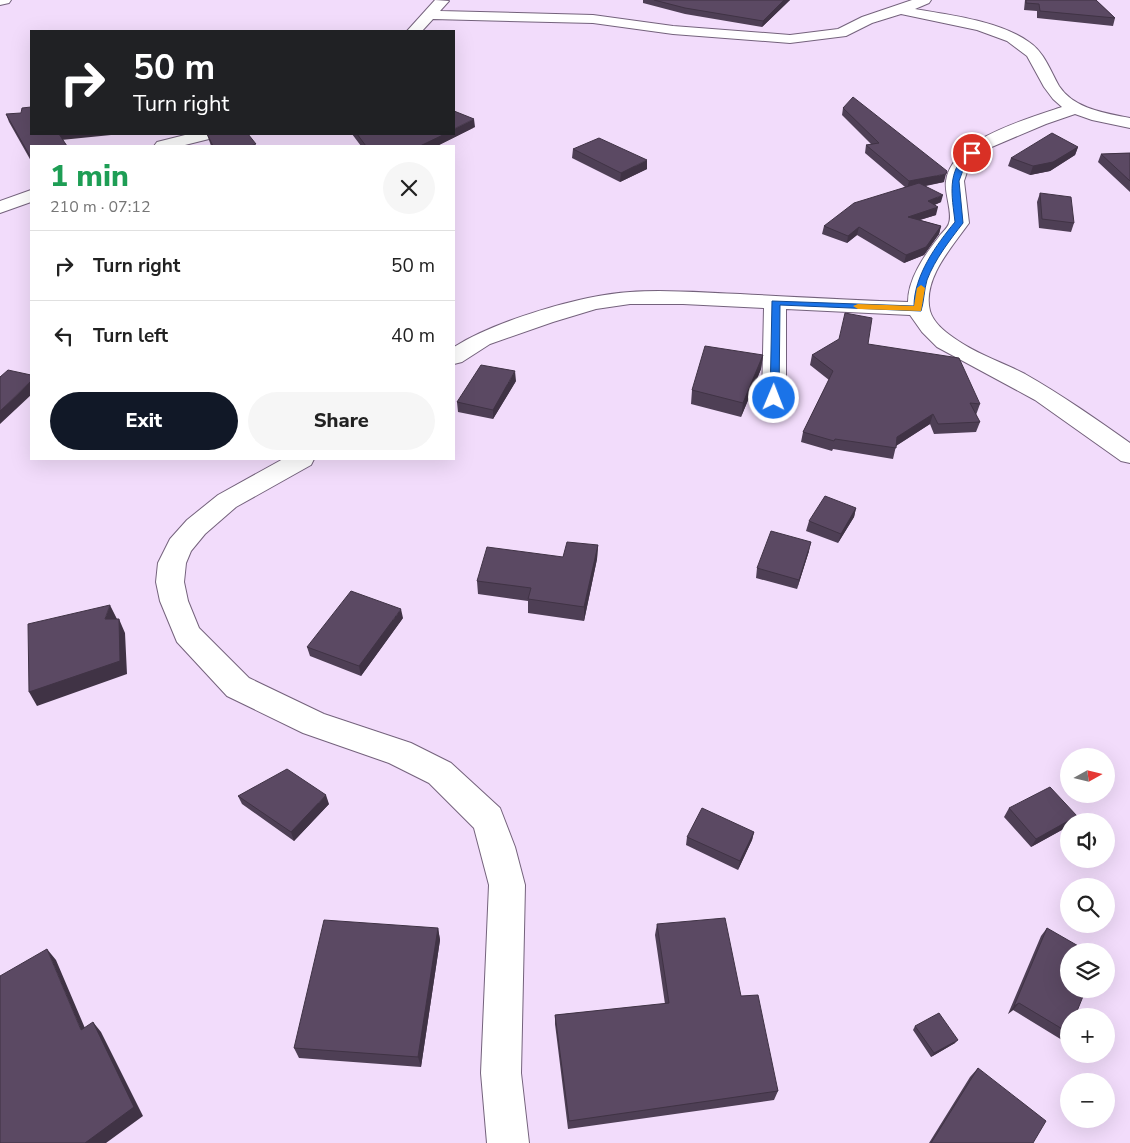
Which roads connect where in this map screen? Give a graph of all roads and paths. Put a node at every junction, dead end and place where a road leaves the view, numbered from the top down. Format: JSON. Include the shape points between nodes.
{"nodes":[{"id":1,"x":4,"y":0,"type":"edge"},
{"id":2,"x":443,"y":0,"type":"edge"},
{"id":3,"x":924,"y":0,"type":"edge"},
{"id":4,"x":0,"y":1,"type":"edge"},
{"id":5,"x":901,"y":10,"type":"junction"},
{"id":6,"x":430,"y":15,"type":"junction"},
{"id":7,"x":415,"y":30,"type":"edge"},
{"id":8,"x":1076,"y":108,"type":"junction"},
{"id":9,"x":1130,"y":123,"type":"edge"},
{"id":10,"x":203,"y":135,"type":"edge"},
{"id":11,"x":167,"y":145,"type":"edge"},
{"id":12,"x":30,"y":196,"type":"edge"},
{"id":13,"x":0,"y":207,"type":"edge"},
{"id":14,"x":776,"y":303,"type":"junction"},
{"id":15,"x":918,"y":309,"type":"junction"},
{"id":16,"x":455,"y":356,"type":"edge"},
{"id":17,"x":774,"y":398,"type":"dead end"},
{"id":18,"x":1130,"y":455,"type":"edge"},
{"id":19,"x":300,"y":460,"type":"edge"},
{"id":20,"x":508,"y":1143,"type":"edge"}],
"edges":[{"from":1,"to":4,"type":"street"},
{"from":2,"to":6,"type":"street"},
{"from":3,"to":5,"type":"street"},
{"from":5,"to":6,"type":"street","via":[[872,18],[841,33],[790,39],[673,30],[593,19]]},
{"from":5,"to":8,"type":"street","via":[[1008,35],[1021,42],[1034,53],[1053,89]]},
{"from":6,"to":7,"type":"street"},
{"from":8,"to":9,"type":"street"},
{"from":8,"to":15,"type":"street","via":[[981,145],[962,161],[955,181],[959,223],[945,240],[924,278]]},
{"from":10,"to":11,"type":"street"},
{"from":12,"to":13,"type":"street"},
{"from":14,"to":15,"type":"street"},
{"from":14,"to":16,"type":"street","via":[[683,298],[630,298],[594,303],[482,339]]},
{"from":14,"to":17,"type":"street"},
{"from":15,"to":18,"type":"street","via":[[924,322],[946,342],[1015,377]]},
{"from":19,"to":20,"type":"street","via":[[227,501],[196,527],[180,546],[172,563],[170,582],[174,601],[187,634],[238,687],[314,724],[400,753],[440,773],[488,819],[506,885],[501,1073]]}]}
